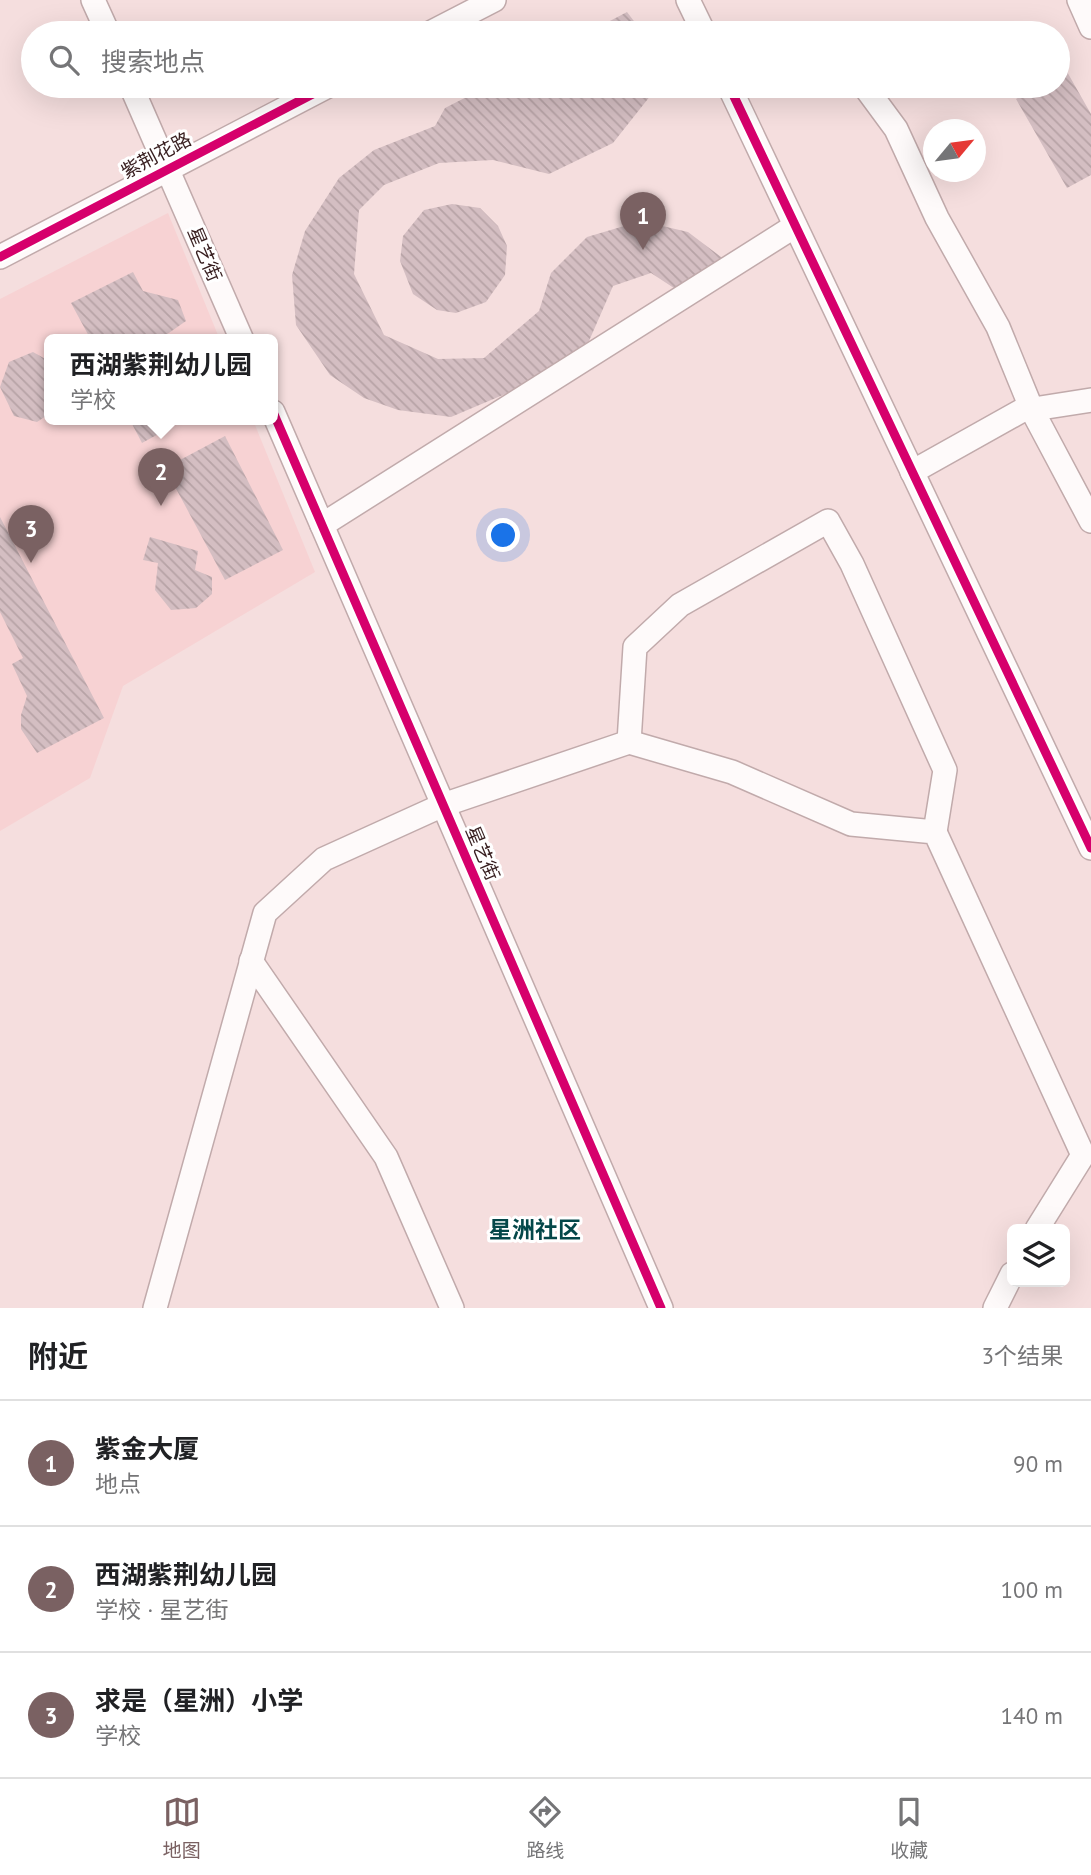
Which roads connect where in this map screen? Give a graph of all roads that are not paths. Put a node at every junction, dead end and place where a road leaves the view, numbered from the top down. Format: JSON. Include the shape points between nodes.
{"nodes":[{"id":1,"x":93,"y":0,"type":"edge"},
{"id":2,"x":494,"y":0,"type":"edge"},
{"id":3,"x":688,"y":0,"type":"edge"},
{"id":4,"x":1079,"y":0,"type":"edge"},
{"id":5,"x":103,"y":21,"type":"edge"},
{"id":6,"x":453,"y":21,"type":"edge"},
{"id":7,"x":698,"y":21,"type":"edge"},
{"id":8,"x":1091,"y":27,"type":"edge"},
{"id":9,"x":136,"y":98,"type":"edge"},
{"id":10,"x":305,"y":98,"type":"edge"},
{"id":11,"x":735,"y":98,"type":"edge"},
{"id":12,"x":873,"y":98,"type":"edge"},
{"id":13,"x":167,"y":169,"type":"junction"},
{"id":14,"x":795,"y":226,"type":"junction"},
{"id":15,"x":0,"y":257,"type":"edge"},
{"id":16,"x":239,"y":334,"type":"edge"},
{"id":17,"x":1091,"y":400,"type":"edge"},
{"id":18,"x":1032,"y":410,"type":"junction"},
{"id":19,"x":278,"y":424,"type":"edge"},
{"id":20,"x":912,"y":472,"type":"junction"},
{"id":21,"x":1091,"y":521,"type":"edge"},
{"id":22,"x":322,"y":525,"type":"junction"},
{"id":23,"x":629,"y":742,"type":"junction"},
{"id":24,"x":443,"y":804,"type":"junction"},
{"id":25,"x":934,"y":832,"type":"junction"},
{"id":26,"x":1091,"y":848,"type":"edge"},
{"id":27,"x":251,"y":961,"type":"junction"},
{"id":28,"x":1087,"y":1158,"type":"edge"},
{"id":29,"x":1041,"y":1224,"type":"edge"},
{"id":30,"x":1007,"y":1284,"type":"edge"},
{"id":31,"x":155,"y":1308,"type":"edge"},
{"id":32,"x":452,"y":1308,"type":"edge"},
{"id":33,"x":661,"y":1308,"type":"edge"},
{"id":34,"x":995,"y":1308,"type":"edge"}],
"edges":[{"from":1,"to":5,"type":"street"},
{"from":2,"to":6,"type":"street"},
{"from":3,"to":7,"type":"street"},
{"from":4,"to":8,"type":"street"},
{"from":9,"to":13,"type":"street","name":"星艺街"},
{"from":10,"to":13,"type":"street","name":"紫荆花路"},
{"from":11,"to":14,"type":"street"},
{"from":12,"to":18,"type":"street","via":[[896,129],[937,218],[998,327]]},
{"from":13,"to":15,"type":"street","name":"紫荆花路"},
{"from":13,"to":16,"type":"street","name":"星艺街"},
{"from":14,"to":20,"type":"street"},
{"from":14,"to":22,"type":"street"},
{"from":17,"to":18,"type":"street"},
{"from":18,"to":20,"type":"street","via":[[1021,411]]},
{"from":18,"to":21,"type":"street"},
{"from":19,"to":22,"type":"street","name":"星艺街"},
{"from":20,"to":26,"type":"street"},
{"from":22,"to":24,"type":"street","name":"星艺街"},
{"from":23,"to":24,"type":"street"},
{"from":23,"to":25,"type":"street","via":[[733,772],[851,824]]},
{"from":23,"to":25,"type":"street","via":[[635,647],[680,605],[828,521],[945,769]]},
{"from":24,"to":27,"type":"street","via":[[324,859],[265,913]]},
{"from":24,"to":33,"type":"street","name":"星艺街"},
{"from":25,"to":28,"type":"street"},
{"from":27,"to":31,"type":"street"},
{"from":27,"to":32,"type":"street","via":[[386,1157]]},
{"from":28,"to":29,"type":"street"},
{"from":30,"to":34,"type":"street"}]}
